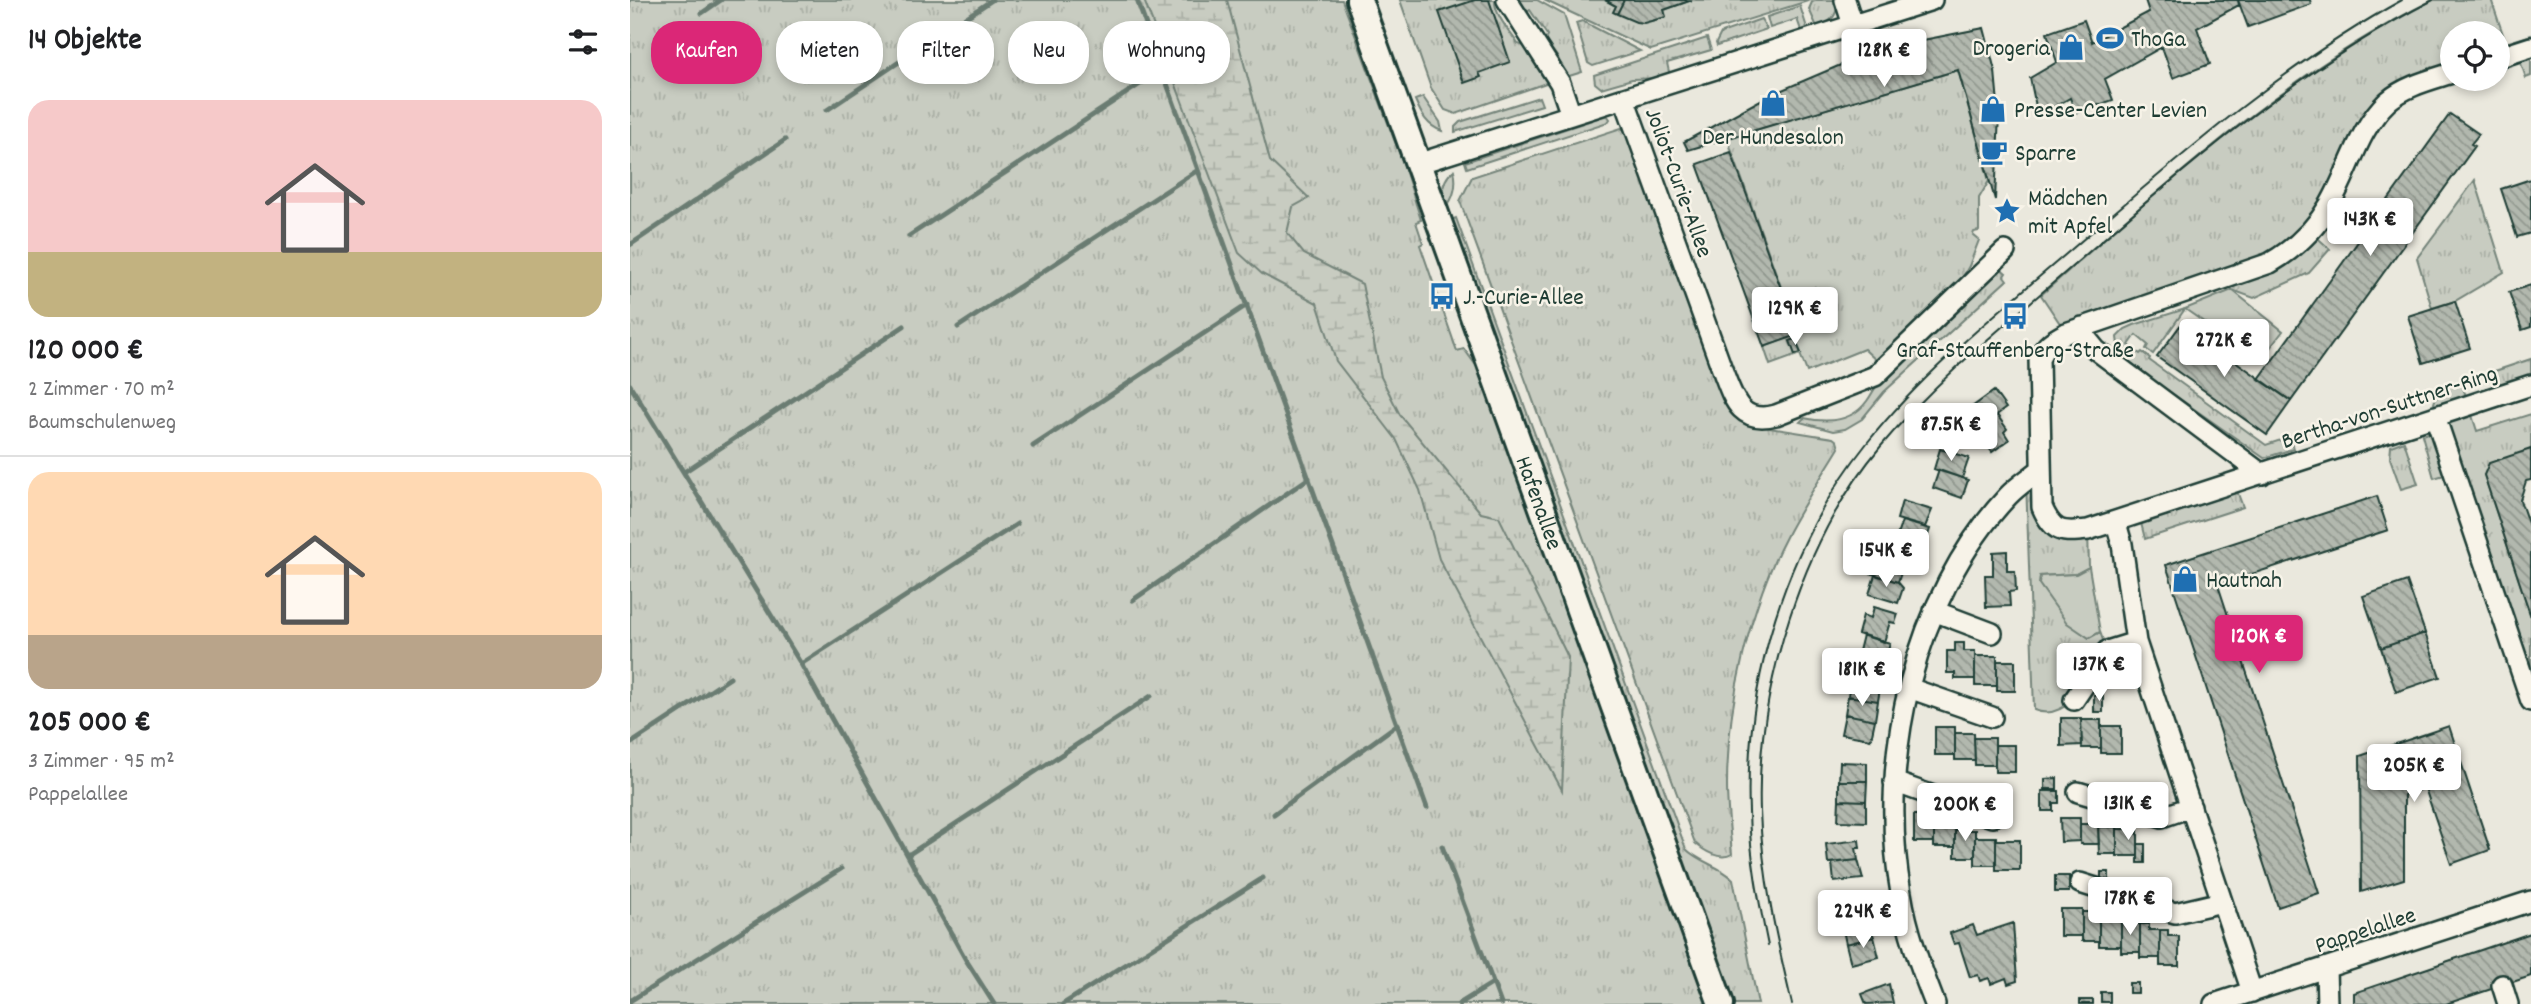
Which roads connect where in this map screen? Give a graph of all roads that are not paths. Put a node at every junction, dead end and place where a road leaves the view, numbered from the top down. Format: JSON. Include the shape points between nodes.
{"nodes":[{"id":1,"x":1359,"y":0,"type":"edge"},
{"id":2,"x":1507,"y":0,"type":"edge"},
{"id":3,"x":1845,"y":0,"type":"edge"},
{"id":4,"x":1932,"y":0,"type":"edge"},
{"id":5,"x":1853,"y":25,"type":"junction"},
{"id":6,"x":2531,"y":47,"type":"edge"},
{"id":7,"x":2510,"y":54,"type":"edge"},
{"id":8,"x":2440,"y":77,"type":"edge"},
{"id":9,"x":1623,"y":98,"type":"junction"},
{"id":10,"x":1571,"y":115,"type":"junction"},
{"id":11,"x":1417,"y":164,"type":"junction"},
{"id":12,"x":2005,"y":251,"type":"dead end"},
{"id":13,"x":2082,"y":327,"type":"junction"},
{"id":14,"x":2531,"y":385,"type":"edge"},
{"id":15,"x":2435,"y":416,"type":"junction"},
{"id":16,"x":2041,"y":469,"type":"junction"},
{"id":17,"x":2262,"y":474,"type":"junction"},
{"id":18,"x":2116,"y":523,"type":"junction"},
{"id":19,"x":1934,"y":611,"type":"junction"},
{"id":20,"x":1992,"y":633,"type":"dead end"},
{"id":21,"x":2136,"y":642,"type":"junction"},
{"id":22,"x":1909,"y":688,"type":"junction"},
{"id":23,"x":2074,"y":700,"type":"dead end"},
{"id":24,"x":2531,"y":701,"type":"edge"},
{"id":25,"x":1992,"y":717,"type":"dead end"},
{"id":26,"x":1894,"y":782,"type":"junction"},
{"id":27,"x":2078,"y":792,"type":"dead end"},
{"id":28,"x":2191,"y":807,"type":"junction"},
{"id":29,"x":1992,"y":817,"type":"dead end"},
{"id":30,"x":2080,"y":883,"type":"dead end"},
{"id":31,"x":2531,"y":901,"type":"edge"},
{"id":32,"x":2222,"y":902,"type":"junction"},
{"id":33,"x":2326,"y":968,"type":"junction"},
{"id":34,"x":2252,"y":992,"type":"junction"},
{"id":35,"x":1721,"y":1004,"type":"edge"},
{"id":36,"x":1935,"y":1004,"type":"edge"},
{"id":37,"x":2214,"y":1004,"type":"edge"},
{"id":38,"x":2328,"y":1004,"type":"edge"}],
"edges":[{"from":1,"to":11,"type":"street","name":"Hafenallee"},
{"from":2,"to":10,"type":"street","via":[[1560,83]]},
{"from":3,"to":5,"type":"street"},
{"from":4,"to":5,"type":"street","name":"Joliot-Curie-Allee"},
{"from":5,"to":9,"type":"street","name":"Joliot-Curie-Allee"},
{"from":6,"to":7,"type":"street"},
{"from":8,"to":13,"type":"street","name":"Bertha-von-Suttner-Ring","via":[[2399,92],[2388,101],[2363,133],[2330,204],[2311,232],[2289,252],[2270,263]]},
{"from":9,"to":10,"type":"street","name":"Joliot-Curie-Allee"},
{"from":9,"to":12,"type":"street","name":"Joliot-Curie-Allee","via":[[1722,369],[1737,406],[1749,416],[1776,415],[1875,376]]},
{"from":10,"to":11,"type":"street","name":"Joliot-Curie-Allee"},
{"from":11,"to":35,"type":"street","name":"Hafenallee"},
{"from":13,"to":16,"type":"street","name":"Bertha-von-Suttner-Ring","via":[[2051,341],[2039,358]]},
{"from":13,"to":17,"type":"street","name":"Bertha-von-Suttner-Ring","via":[[2096,350]]},
{"from":14,"to":15,"type":"street","name":"Bertha-von-Suttner-Ring"},
{"from":15,"to":17,"type":"street","name":"Bertha-von-Suttner-Ring"},
{"from":15,"to":24,"type":"street"},
{"from":16,"to":18,"type":"street","name":"Bertha-von-Suttner-Ring","via":[[2042,507],[2057,529],[2067,533]]},
{"from":16,"to":19,"type":"street","via":[[2009,495],[1983,527]]},
{"from":17,"to":18,"type":"street","name":"Bertha-von-Suttner-Ring"},
{"from":18,"to":21,"type":"street"},
{"from":19,"to":20,"type":"street"},
{"from":19,"to":22,"type":"street"},
{"from":21,"to":23,"type":"street","via":[[2107,651]]},
{"from":21,"to":28,"type":"street"},
{"from":22,"to":25,"type":"street"},
{"from":22,"to":26,"type":"street"},
{"from":26,"to":29,"type":"street"},
{"from":26,"to":36,"type":"street","via":[[1901,894],[1917,958]]},
{"from":27,"to":28,"type":"street","via":[[2162,817]]},
{"from":28,"to":32,"type":"street"},
{"from":30,"to":32,"type":"street","via":[[2175,913]]},
{"from":31,"to":33,"type":"street","name":"Pappelallee"},
{"from":32,"to":34,"type":"street"},
{"from":33,"to":34,"type":"street","name":"Pappelallee"},
{"from":33,"to":38,"type":"street"},
{"from":34,"to":37,"type":"street","name":"Pappelallee"}]}
